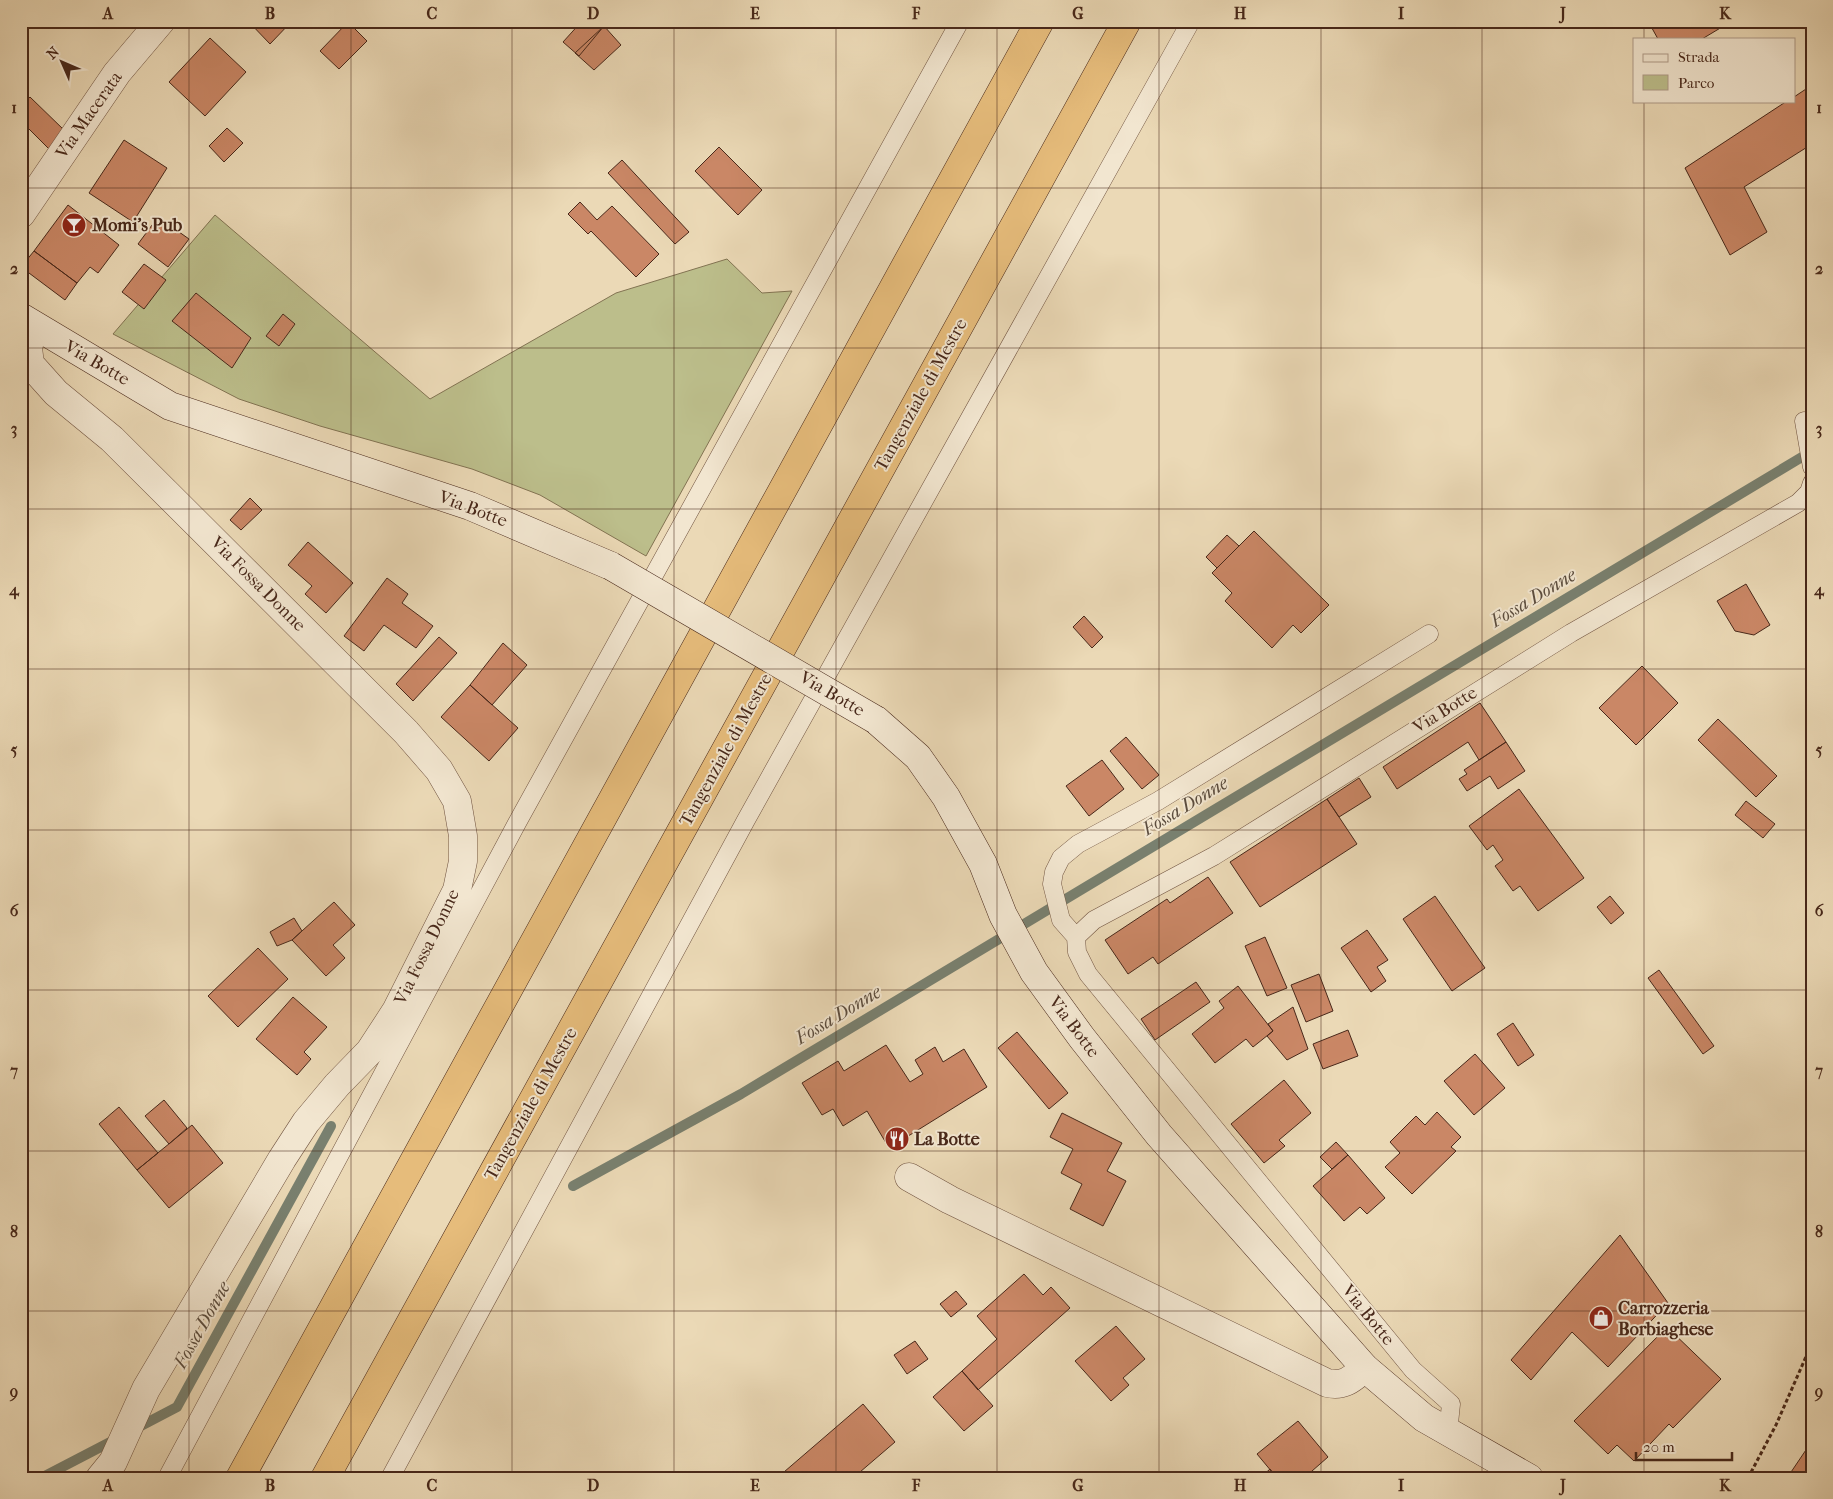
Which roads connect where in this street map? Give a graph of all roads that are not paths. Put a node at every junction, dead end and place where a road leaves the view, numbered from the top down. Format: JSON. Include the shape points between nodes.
{"nodes":[{"id":1,"x":162,"y":21,"type":"edge"},
{"id":2,"x":960,"y":21,"type":"edge"},
{"id":3,"x":1040,"y":21,"type":"edge"},
{"id":4,"x":1126,"y":21,"type":"edge"},
{"id":5,"x":1191,"y":21,"type":"edge"},
{"id":6,"x":21,"y":214,"type":"edge"},
{"id":7,"x":28,"y":322,"type":"edge"},
{"id":8,"x":1804,"y":421,"type":"dead end"},
{"id":9,"x":1812,"y":467,"type":"edge"},
{"id":10,"x":1812,"y":483,"type":"edge"},
{"id":11,"x":1430,"y":634,"type":"dead end"},
{"id":12,"x":1076,"y":937,"type":"junction"},
{"id":13,"x":909,"y":1177,"type":"dead end"},
{"id":14,"x":1365,"y":1368,"type":"junction"},
{"id":15,"x":1448,"y":1433,"type":"junction"},
{"id":16,"x":106,"y":1470,"type":"edge"},
{"id":17,"x":167,"y":1478,"type":"edge"},
{"id":18,"x":240,"y":1478,"type":"edge"},
{"id":19,"x":325,"y":1478,"type":"edge"},
{"id":20,"x":390,"y":1478,"type":"edge"},
{"id":21,"x":1529,"y":1478,"type":"edge"}],
"edges":[{"from":1,"to":6,"type":"street","name":"Via Macerata","via":[[117,73]]},
{"from":2,"to":17,"type":"lane","via":[[517,823]]},
{"from":3,"to":18,"type":"highway"},
{"from":4,"to":19,"type":"highway","name":"Tangenziale di Mestre"},
{"from":5,"to":20,"type":"lane","via":[[746,820]]},
{"from":7,"to":14,"type":"street","name":"Via Botte","bridge":true,"via":[[170,406],[470,506],[611,566],[876,720],[918,757],[946,797],[983,864],[1003,915],[1022,951],[1072,1024],[1159,1135]]},
{"from":7,"to":16,"type":"street","name":"Via Fossa Donne","via":[[30,364],[56,392],[112,439],[406,732],[439,770],[457,802],[463,836],[463,861],[457,890],[396,1011],[370,1051],[301,1129],[146,1389]]},
{"from":8,"to":9,"type":"lane"},
{"from":10,"to":12,"type":"lane","name":"Via Botte","via":[[1798,504],[1562,638],[1214,856],[1094,920]]},
{"from":11,"to":12,"type":"lane","name":"Via Botte","via":[[1158,801],[1078,844],[1061,858],[1052,884],[1061,920]]},
{"from":12,"to":15,"type":"lane","name":"Via Botte","via":[[1077,952],[1088,974],[1413,1370],[1450,1404]]},
{"from":13,"to":14,"type":"street","name":"Via Botte","via":[[1327,1382],[1348,1382]]},
{"from":14,"to":15,"type":"street","name":"Via Botte","via":[[1406,1404]]},
{"from":15,"to":21,"type":"street","name":"Via Botte"}]}
